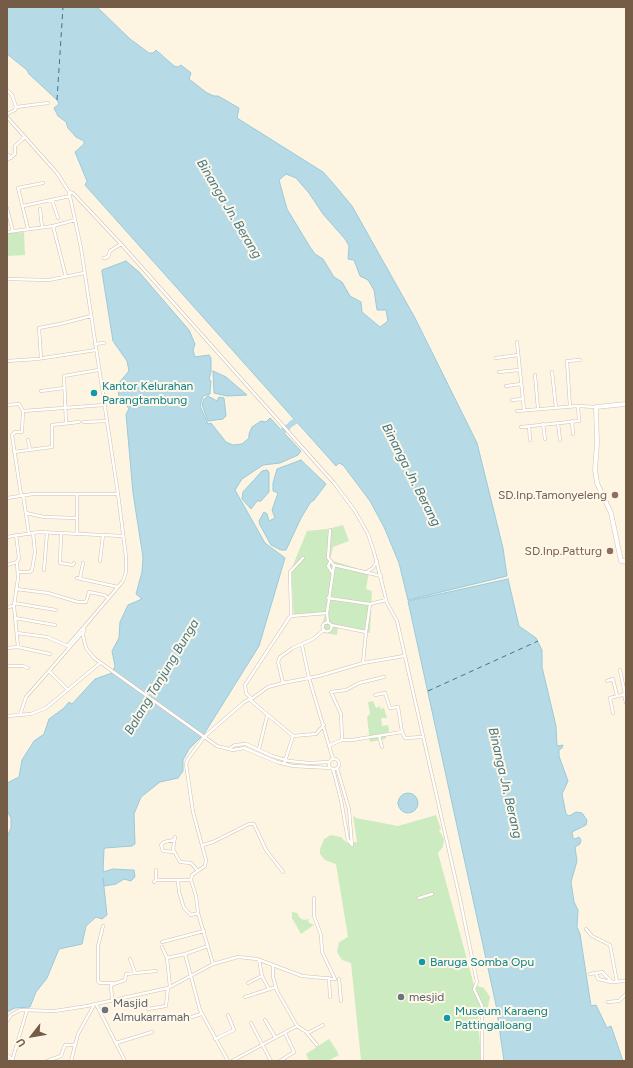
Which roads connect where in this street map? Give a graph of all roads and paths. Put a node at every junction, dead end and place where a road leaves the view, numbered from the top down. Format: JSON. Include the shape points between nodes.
{"nodes":[{"id":1,"x":7,"y":90,"type":"edge"},
{"id":2,"x":48,"y":103,"type":"dead end"},
{"id":3,"x":16,"y":107,"type":"junction"},
{"id":4,"x":7,"y":116,"type":"edge"},
{"id":5,"x":26,"y":137,"type":"junction"},
{"id":6,"x":7,"y":154,"type":"edge"},
{"id":7,"x":11,"y":158,"type":"junction"},
{"id":8,"x":7,"y":160,"type":"edge"},
{"id":9,"x":43,"y":183,"type":"dead end"},
{"id":10,"x":69,"y":192,"type":"junction"},
{"id":11,"x":70,"y":196,"type":"junction"},
{"id":12,"x":52,"y":200,"type":"junction"},
{"id":13,"x":23,"y":206,"type":"junction"},
{"id":14,"x":7,"y":208,"type":"edge"},
{"id":15,"x":40,"y":209,"type":"dead end"},
{"id":16,"x":58,"y":218,"type":"dead end"},
{"id":17,"x":76,"y":220,"type":"junction"},
{"id":18,"x":53,"y":226,"type":"junction"},
{"id":19,"x":42,"y":227,"type":"junction"},
{"id":20,"x":28,"y":229,"type":"junction"},
{"id":21,"x":7,"y":232,"type":"edge"},
{"id":22,"x":13,"y":232,"type":"junction"},
{"id":23,"x":120,"y":244,"type":"junction"},
{"id":24,"x":104,"y":258,"type":"dead end"},
{"id":25,"x":84,"y":273,"type":"junction"},
{"id":26,"x":66,"y":277,"type":"junction"},
{"id":27,"x":7,"y":279,"type":"edge"},
{"id":28,"x":90,"y":316,"type":"junction"},
{"id":29,"x":517,"y":342,"type":"dead end"},
{"id":30,"x":104,"y":343,"type":"dead end"},
{"id":31,"x":95,"y":344,"type":"junction"},
{"id":32,"x":96,"y":350,"type":"junction"},
{"id":33,"x":518,"y":355,"type":"junction"},
{"id":34,"x":41,"y":358,"type":"junction"},
{"id":35,"x":496,"y":358,"type":"dead end"},
{"id":36,"x":580,"y":360,"type":"dead end"},
{"id":37,"x":7,"y":361,"type":"edge"},
{"id":38,"x":98,"y":370,"type":"junction"},
{"id":39,"x":520,"y":370,"type":"junction"},
{"id":40,"x":499,"y":372,"type":"dead end"},
{"id":41,"x":552,"y":372,"type":"dead end"},
{"id":42,"x":536,"y":375,"type":"dead end"},
{"id":43,"x":521,"y":384,"type":"junction"},
{"id":44,"x":506,"y":386,"type":"dead end"},
{"id":45,"x":64,"y":388,"type":"junction"},
{"id":46,"x":41,"y":390,"type":"dead end"},
{"id":47,"x":523,"y":399,"type":"junction"},
{"id":48,"x":512,"y":400,"type":"dead end"},
{"id":49,"x":626,"y":404,"type":"edge"},
{"id":50,"x":7,"y":405,"type":"edge"},
{"id":51,"x":104,"y":405,"type":"junction"},
{"id":52,"x":578,"y":406,"type":"junction"},
{"id":53,"x":570,"y":407,"type":"junction"},
{"id":54,"x":596,"y":407,"type":"junction"},
{"id":55,"x":65,"y":408,"type":"junction"},
{"id":56,"x":556,"y":408,"type":"junction"},
{"id":57,"x":538,"y":409,"type":"junction"},
{"id":58,"x":517,"y":410,"type":"dead end"},
{"id":59,"x":524,"y":410,"type":"junction"},
{"id":60,"x":23,"y":411,"type":"junction"},
{"id":61,"x":107,"y":421,"type":"junction"},
{"id":62,"x":572,"y":421,"type":"junction"},
{"id":63,"x":79,"y":422,"type":"dead end"},
{"id":64,"x":84,"y":422,"type":"dead end"},
{"id":65,"x":66,"y":423,"type":"junction"},
{"id":66,"x":558,"y":423,"type":"junction"},
{"id":67,"x":543,"y":424,"type":"junction"},
{"id":68,"x":521,"y":426,"type":"dead end"},
{"id":69,"x":529,"y":426,"type":"junction"},
{"id":70,"x":573,"y":434,"type":"dead end"},
{"id":71,"x":545,"y":439,"type":"dead end"},
{"id":72,"x":28,"y":440,"type":"dead end"},
{"id":73,"x":530,"y":440,"type":"dead end"},
{"id":74,"x":560,"y":440,"type":"dead end"},
{"id":75,"x":30,"y":450,"type":"junction"},
{"id":76,"x":14,"y":452,"type":"junction"},
{"id":77,"x":118,"y":494,"type":"junction"},
{"id":78,"x":22,"y":495,"type":"junction"},
{"id":79,"x":77,"y":495,"type":"junction"},
{"id":80,"x":7,"y":498,"type":"edge"},
{"id":81,"x":26,"y":513,"type":"junction"},
{"id":82,"x":77,"y":518,"type":"junction"},
{"id":83,"x":330,"y":530,"type":"dead end"},
{"id":84,"x":33,"y":533,"type":"junction"},
{"id":85,"x":47,"y":533,"type":"junction"},
{"id":86,"x":62,"y":533,"type":"junction"},
{"id":87,"x":77,"y":533,"type":"junction"},
{"id":88,"x":29,"y":534,"type":"junction"},
{"id":89,"x":16,"y":535,"type":"junction"},
{"id":90,"x":103,"y":535,"type":"junction"},
{"id":91,"x":123,"y":536,"type":"junction"},
{"id":92,"x":7,"y":537,"type":"edge"},
{"id":93,"x":304,"y":558,"type":"dead end"},
{"id":94,"x":100,"y":561,"type":"dead end"},
{"id":95,"x":377,"y":561,"type":"junction"},
{"id":96,"x":626,"y":561,"type":"edge"},
{"id":97,"x":17,"y":562,"type":"junction"},
{"id":98,"x":330,"y":562,"type":"junction"},
{"id":99,"x":74,"y":563,"type":"dead end"},
{"id":100,"x":83,"y":563,"type":"dead end"},
{"id":101,"x":7,"y":564,"type":"edge"},
{"id":102,"x":334,"y":565,"type":"junction"},
{"id":103,"x":44,"y":570,"type":"dead end"},
{"id":104,"x":18,"y":572,"type":"junction"},
{"id":105,"x":332,"y":572,"type":"junction"},
{"id":106,"x":365,"y":573,"type":"junction"},
{"id":107,"x":381,"y":576,"type":"junction"},
{"id":108,"x":118,"y":587,"type":"junction"},
{"id":109,"x":16,"y":589,"type":"junction"},
{"id":110,"x":108,"y":598,"type":"junction"},
{"id":111,"x":328,"y":598,"type":"junction"},
{"id":112,"x":386,"y":600,"type":"junction"},
{"id":113,"x":370,"y":604,"type":"junction"},
{"id":114,"x":14,"y":605,"type":"junction"},
{"id":115,"x":7,"y":607,"type":"edge"},
{"id":116,"x":56,"y":610,"type":"dead end"},
{"id":117,"x":327,"y":612,"type":"junction"},
{"id":118,"x":291,"y":616,"type":"junction"},
{"id":119,"x":15,"y":618,"type":"junction"},
{"id":120,"x":328,"y":623,"type":"junction"},
{"id":121,"x":55,"y":625,"type":"dead end"},
{"id":122,"x":331,"y":625,"type":"junction"},
{"id":123,"x":84,"y":628,"type":"junction"},
{"id":124,"x":324,"y":630,"type":"junction"},
{"id":125,"x":366,"y":632,"type":"junction"},
{"id":126,"x":17,"y":633,"type":"junction"},
{"id":127,"x":83,"y":633,"type":"junction"},
{"id":128,"x":72,"y":642,"type":"junction"},
{"id":129,"x":302,"y":646,"type":"junction"},
{"id":130,"x":18,"y":647,"type":"junction"},
{"id":131,"x":68,"y":647,"type":"junction"},
{"id":132,"x":7,"y":648,"type":"edge"},
{"id":133,"x":50,"y":654,"type":"dead end"},
{"id":134,"x":404,"y":656,"type":"junction"},
{"id":135,"x":101,"y":663,"type":"junction"},
{"id":136,"x":363,"y":663,"type":"junction"},
{"id":137,"x":7,"y":666,"type":"edge"},
{"id":138,"x":28,"y":668,"type":"dead end"},
{"id":139,"x":620,"y":670,"type":"dead end"},
{"id":140,"x":49,"y":671,"type":"junction"},
{"id":141,"x":384,"y":677,"type":"dead end"},
{"id":142,"x":309,"y":678,"type":"junction"},
{"id":143,"x":626,"y":679,"type":"edge"},
{"id":144,"x":622,"y":680,"type":"junction"},
{"id":145,"x":607,"y":681,"type":"dead end"},
{"id":146,"x":283,"y":683,"type":"junction"},
{"id":147,"x":68,"y":690,"type":"junction"},
{"id":148,"x":625,"y":694,"type":"edge"},
{"id":149,"x":375,"y":695,"type":"dead end"},
{"id":150,"x":617,"y":696,"type":"junction"},
{"id":151,"x":251,"y":698,"type":"junction"},
{"id":152,"x":626,"y":703,"type":"edge"},
{"id":153,"x":614,"y":713,"type":"dead end"},
{"id":154,"x":20,"y":715,"type":"junction"},
{"id":155,"x":7,"y":716,"type":"edge"},
{"id":156,"x":267,"y":716,"type":"junction"},
{"id":157,"x":324,"y":725,"type":"junction"},
{"id":158,"x":402,"y":732,"type":"junction"},
{"id":159,"x":203,"y":736,"type":"junction"},
{"id":160,"x":293,"y":736,"type":"junction"},
{"id":161,"x":379,"y":736,"type":"junction"},
{"id":162,"x":423,"y":737,"type":"junction"},
{"id":163,"x":342,"y":740,"type":"junction"},
{"id":164,"x":330,"y":745,"type":"junction"},
{"id":165,"x":382,"y":747,"type":"dead end"},
{"id":166,"x":228,"y":749,"type":"junction"},
{"id":167,"x":259,"y":749,"type":"junction"},
{"id":168,"x":333,"y":759,"type":"junction"},
{"id":169,"x":284,"y":760,"type":"junction"},
{"id":170,"x":329,"y":762,"type":"junction"},
{"id":171,"x":284,"y":764,"type":"junction"},
{"id":172,"x":332,"y":768,"type":"junction"},
{"id":173,"x":338,"y":768,"type":"junction"},
{"id":174,"x":203,"y":845,"type":"junction"},
{"id":175,"x":174,"y":852,"type":"junction"},
{"id":176,"x":156,"y":870,"type":"dead end"},
{"id":177,"x":198,"y":871,"type":"junction"},
{"id":178,"x":283,"y":872,"type":"dead end"},
{"id":179,"x":191,"y":880,"type":"junction"},
{"id":180,"x":178,"y":881,"type":"junction"},
{"id":181,"x":432,"y":894,"type":"dead end"},
{"id":182,"x":314,"y":898,"type":"dead end"},
{"id":183,"x":419,"y":898,"type":"dead end"},
{"id":184,"x":198,"y":913,"type":"junction"},
{"id":185,"x":103,"y":926,"type":"dead end"},
{"id":186,"x":586,"y":929,"type":"dead end"},
{"id":187,"x":204,"y":931,"type":"junction"},
{"id":188,"x":162,"y":942,"type":"dead end"},
{"id":189,"x":208,"y":946,"type":"junction"},
{"id":190,"x":162,"y":947,"type":"dead end"},
{"id":191,"x":185,"y":954,"type":"junction"},
{"id":192,"x":167,"y":958,"type":"junction"},
{"id":193,"x":130,"y":959,"type":"dead end"},
{"id":194,"x":259,"y":960,"type":"junction"},
{"id":195,"x":213,"y":964,"type":"junction"},
{"id":196,"x":273,"y":966,"type":"junction"},
{"id":197,"x":156,"y":971,"type":"dead end"},
{"id":198,"x":135,"y":973,"type":"junction"},
{"id":199,"x":596,"y":973,"type":"junction"},
{"id":200,"x":590,"y":974,"type":"dead end"},
{"id":201,"x":189,"y":975,"type":"junction"},
{"id":202,"x":262,"y":976,"type":"junction"},
{"id":203,"x":329,"y":978,"type":"junction"},
{"id":204,"x":337,"y":979,"type":"junction"},
{"id":205,"x":626,"y":981,"type":"edge"},
{"id":206,"x":612,"y":982,"type":"junction"},
{"id":207,"x":616,"y":982,"type":"junction"},
{"id":208,"x":112,"y":983,"type":"junction"},
{"id":209,"x":248,"y":983,"type":"dead end"},
{"id":210,"x":169,"y":987,"type":"junction"},
{"id":211,"x":276,"y":987,"type":"junction"},
{"id":212,"x":268,"y":989,"type":"junction"},
{"id":213,"x":626,"y":994,"type":"edge"},
{"id":214,"x":245,"y":997,"type":"dead end"},
{"id":215,"x":330,"y":997,"type":"dead end"},
{"id":216,"x":112,"y":999,"type":"junction"},
{"id":217,"x":341,"y":1001,"type":"dead end"},
{"id":218,"x":608,"y":1002,"type":"dead end"},
{"id":219,"x":95,"y":1004,"type":"junction"},
{"id":220,"x":148,"y":1009,"type":"dead end"},
{"id":221,"x":27,"y":1010,"type":"junction"},
{"id":222,"x":201,"y":1014,"type":"junction"},
{"id":223,"x":228,"y":1015,"type":"dead end"},
{"id":224,"x":178,"y":1019,"type":"dead end"},
{"id":225,"x":266,"y":1020,"type":"dead end"},
{"id":226,"x":7,"y":1021,"type":"edge"},
{"id":227,"x":251,"y":1023,"type":"dead end"},
{"id":228,"x":323,"y":1025,"type":"dead end"},
{"id":229,"x":297,"y":1026,"type":"junction"},
{"id":230,"x":152,"y":1032,"type":"dead end"},
{"id":231,"x":306,"y":1032,"type":"junction"},
{"id":232,"x":285,"y":1033,"type":"junction"},
{"id":233,"x":275,"y":1037,"type":"junction"},
{"id":234,"x":216,"y":1040,"type":"junction"},
{"id":235,"x":116,"y":1042,"type":"junction"},
{"id":236,"x":262,"y":1044,"type":"junction"},
{"id":237,"x":75,"y":1045,"type":"junction"},
{"id":238,"x":317,"y":1045,"type":"dead end"},
{"id":239,"x":7,"y":1055,"type":"edge"},
{"id":240,"x":13,"y":1061,"type":"edge"},
{"id":241,"x":47,"y":1061,"type":"edge"},
{"id":242,"x":70,"y":1061,"type":"edge"},
{"id":243,"x":125,"y":1061,"type":"edge"},
{"id":244,"x":228,"y":1061,"type":"edge"},
{"id":245,"x":232,"y":1061,"type":"edge"},
{"id":246,"x":271,"y":1061,"type":"edge"},
{"id":247,"x":280,"y":1061,"type":"edge"},
{"id":248,"x":482,"y":1061,"type":"edge"}],
"edges":[{"from":1,"to":3,"type":"street","via":[[12,95]]},
{"from":2,"to":3,"type":"street"},
{"from":3,"to":4,"type":"street"},
{"from":4,"to":5,"type":"street"},
{"from":5,"to":7,"type":"street","via":[[15,146],[16,154]]},
{"from":5,"to":10,"type":"street","via":[[61,177]]},
{"from":6,"to":7,"type":"street"},
{"from":7,"to":8,"type":"street"},
{"from":9,"to":13,"type":"street","via":[[18,188]]},
{"from":10,"to":11,"type":"street"},
{"from":10,"to":23,"type":"street","via":[[73,193]]},
{"from":11,"to":12,"type":"street"},
{"from":11,"to":17,"type":"street"},
{"from":12,"to":13,"type":"street"},
{"from":12,"to":16,"type":"street"},
{"from":13,"to":20,"type":"street"},
{"from":14,"to":22,"type":"street"},
{"from":15,"to":19,"type":"street"},
{"from":17,"to":18,"type":"street"},
{"from":17,"to":25,"type":"street"},
{"from":18,"to":19,"type":"street"},
{"from":18,"to":26,"type":"street"},
{"from":19,"to":20,"type":"street"},
{"from":20,"to":22,"type":"street"},
{"from":21,"to":22,"type":"street"},
{"from":23,"to":24,"type":"street"},
{"from":23,"to":95,"type":"street","via":[[334,483],[355,511],[372,543]]},
{"from":25,"to":26,"type":"street"},
{"from":25,"to":28,"type":"street"},
{"from":26,"to":27,"type":"street","via":[[46,280]]},
{"from":28,"to":31,"type":"street"},
{"from":28,"to":34,"type":"street","via":[[39,328]]},
{"from":29,"to":33,"type":"street"},
{"from":30,"to":31,"type":"street"},
{"from":31,"to":32,"type":"street"},
{"from":32,"to":34,"type":"street"},
{"from":32,"to":38,"type":"street"},
{"from":33,"to":35,"type":"street"},
{"from":33,"to":39,"type":"street"},
{"from":34,"to":37,"type":"street"},
{"from":36,"to":53,"type":"street","via":[[567,361]]},
{"from":38,"to":45,"type":"street","via":[[65,375]]},
{"from":38,"to":51,"type":"street"},
{"from":39,"to":40,"type":"street"},
{"from":39,"to":43,"type":"street"},
{"from":41,"to":56,"type":"street"},
{"from":42,"to":57,"type":"street"},
{"from":43,"to":44,"type":"street"},
{"from":43,"to":47,"type":"street"},
{"from":45,"to":46,"type":"street"},
{"from":45,"to":55,"type":"street"},
{"from":47,"to":48,"type":"street"},
{"from":47,"to":59,"type":"street"},
{"from":49,"to":54,"type":"street"},
{"from":50,"to":60,"type":"street","via":[[19,404]]},
{"from":51,"to":55,"type":"street"},
{"from":51,"to":61,"type":"street"},
{"from":52,"to":53,"type":"street"},
{"from":52,"to":54,"type":"street"},
{"from":52,"to":62,"type":"street","via":[[578,421]]},
{"from":53,"to":56,"type":"street"},
{"from":54,"to":96,"type":"street","via":[[595,474],[611,513],[621,561]]},
{"from":55,"to":60,"type":"street"},
{"from":55,"to":65,"type":"street"},
{"from":56,"to":57,"type":"street"},
{"from":57,"to":59,"type":"street"},
{"from":58,"to":59,"type":"street"},
{"from":60,"to":76,"type":"street","via":[[22,432],[12,434]]},
{"from":61,"to":64,"type":"street"},
{"from":61,"to":77,"type":"street"},
{"from":62,"to":66,"type":"street"},
{"from":62,"to":70,"type":"street"},
{"from":63,"to":65,"type":"street"},
{"from":65,"to":75,"type":"street","via":[[52,425],[52,447]]},
{"from":66,"to":67,"type":"street"},
{"from":66,"to":74,"type":"street"},
{"from":67,"to":69,"type":"street"},
{"from":67,"to":71,"type":"street"},
{"from":68,"to":69,"type":"street"},
{"from":69,"to":73,"type":"street"},
{"from":72,"to":75,"type":"street"},
{"from":75,"to":76,"type":"street"},
{"from":76,"to":78,"type":"street"},
{"from":77,"to":79,"type":"street"},
{"from":77,"to":91,"type":"street"},
{"from":78,"to":79,"type":"street"},
{"from":78,"to":80,"type":"street"},
{"from":78,"to":81,"type":"street"},
{"from":79,"to":82,"type":"street"},
{"from":81,"to":82,"type":"street"},
{"from":81,"to":88,"type":"street"},
{"from":82,"to":87,"type":"street"},
{"from":83,"to":98,"type":"street"},
{"from":84,"to":85,"type":"street"},
{"from":84,"to":88,"type":"street"},
{"from":84,"to":104,"type":"street","via":[[35,552],[32,570]]},
{"from":85,"to":86,"type":"street"},
{"from":85,"to":103,"type":"street"},
{"from":86,"to":87,"type":"street"},
{"from":86,"to":99,"type":"street","via":[[60,563]]},
{"from":87,"to":90,"type":"street"},
{"from":88,"to":89,"type":"street"},
{"from":89,"to":92,"type":"street"},
{"from":89,"to":97,"type":"street","via":[[19,558]]},
{"from":90,"to":91,"type":"street"},
{"from":90,"to":94,"type":"street"},
{"from":91,"to":108,"type":"street","via":[[126,572]]},
{"from":93,"to":118,"type":"street","via":[[290,572]]},
{"from":95,"to":106,"type":"street","via":[[373,568]]},
{"from":95,"to":107,"type":"street"},
{"from":97,"to":101,"type":"street"},
{"from":97,"to":104,"type":"street"},
{"from":98,"to":102,"type":"street"},
{"from":98,"to":105,"type":"street","via":[[328,566]]},
{"from":100,"to":108,"type":"street","via":[[78,578]]},
{"from":102,"to":105,"type":"street"},
{"from":102,"to":106,"type":"street"},
{"from":104,"to":109,"type":"street"},
{"from":105,"to":111,"type":"street"},
{"from":106,"to":107,"type":"street"},
{"from":107,"to":112,"type":"street"},
{"from":108,"to":110,"type":"street"},
{"from":109,"to":110,"type":"street","via":[[78,602],[86,602],[89,592]]},
{"from":109,"to":114,"type":"street"},
{"from":110,"to":123,"type":"street"},
{"from":111,"to":113,"type":"street"},
{"from":111,"to":117,"type":"street"},
{"from":112,"to":113,"type":"street"},
{"from":112,"to":134,"type":"street","via":[[396,619]]},
{"from":113,"to":125,"type":"street"},
{"from":114,"to":115,"type":"street"},
{"from":114,"to":116,"type":"street"},
{"from":114,"to":119,"type":"street"},
{"from":117,"to":118,"type":"street"},
{"from":117,"to":120,"type":"street"},
{"from":118,"to":151,"type":"street","via":[[245,685],[246,693]]},
{"from":119,"to":121,"type":"street"},
{"from":119,"to":126,"type":"street"},
{"from":120,"to":122,"type":"street"},
{"from":120,"to":124,"type":"street","via":[[323,625]]},
{"from":122,"to":124,"type":"street","via":[[329,631]]},
{"from":122,"to":125,"type":"street"},
{"from":123,"to":127,"type":"street"},
{"from":123,"to":128,"type":"street"},
{"from":124,"to":129,"type":"street"},
{"from":125,"to":136,"type":"street"},
{"from":126,"to":130,"type":"street"},
{"from":126,"to":131,"type":"street","via":[[47,637]]},
{"from":127,"to":128,"type":"street"},
{"from":127,"to":135,"type":"street","via":[[86,648]]},
{"from":128,"to":131,"type":"street"},
{"from":129,"to":142,"type":"street"},
{"from":129,"to":146,"type":"street","via":[[293,648],[278,659]]},
{"from":130,"to":132,"type":"street"},
{"from":130,"to":133,"type":"street"},
{"from":131,"to":140,"type":"street"},
{"from":134,"to":136,"type":"street"},
{"from":134,"to":162,"type":"street"},
{"from":135,"to":147,"type":"street"},
{"from":135,"to":159,"type":"street"},
{"from":136,"to":142,"type":"street"},
{"from":137,"to":138,"type":"street"},
{"from":139,"to":144,"type":"street"},
{"from":140,"to":147,"type":"street"},
{"from":140,"to":154,"type":"street","via":[[26,697]]},
{"from":141,"to":163,"type":"street","via":[[331,692],[341,714]]},
{"from":142,"to":146,"type":"street"},
{"from":142,"to":157,"type":"street"},
{"from":143,"to":144,"type":"street"},
{"from":144,"to":148,"type":"street"},
{"from":145,"to":150,"type":"street","via":[[613,679]]},
{"from":146,"to":151,"type":"street","via":[[268,687]]},
{"from":147,"to":154,"type":"street","via":[[42,710]]},
{"from":148,"to":150,"type":"street"},
{"from":148,"to":152,"type":"street"},
{"from":149,"to":158,"type":"street","via":[[385,693],[390,708],[398,707]]},
{"from":150,"to":153,"type":"street","via":[[610,698]]},
{"from":151,"to":156,"type":"street","via":[[250,700]]},
{"from":151,"to":159,"type":"street"},
{"from":154,"to":155,"type":"street"},
{"from":156,"to":160,"type":"street"},
{"from":156,"to":167,"type":"street"},
{"from":157,"to":160,"type":"street","via":[[316,734]]},
{"from":157,"to":164,"type":"street"},
{"from":158,"to":161,"type":"street"},
{"from":158,"to":162,"type":"street","via":[[405,738]]},
{"from":159,"to":166,"type":"street","via":[[217,746]]},
{"from":159,"to":174,"type":"street","via":[[186,764],[193,812]]},
{"from":160,"to":169,"type":"street"},
{"from":161,"to":163,"type":"street"},
{"from":161,"to":165,"type":"street"},
{"from":162,"to":248,"type":"street","via":[[472,956],[477,982],[474,989],[482,1006]]},
{"from":163,"to":164,"type":"street"},
{"from":164,"to":168,"type":"street"},
{"from":166,"to":167,"type":"street","via":[[242,744]]},
{"from":166,"to":171,"type":"street","via":[[244,748]]},
{"from":167,"to":169,"type":"street"},
{"from":168,"to":170,"type":"street"},
{"from":168,"to":173,"type":"street","via":[[338,762]]},
{"from":169,"to":170,"type":"street","via":[[303,763]]},
{"from":169,"to":171,"type":"street"},
{"from":170,"to":172,"type":"street"},
{"from":171,"to":172,"type":"street"},
{"from":172,"to":173,"type":"street"},
{"from":172,"to":173,"type":"street","via":[[348,840],[352,845],[349,809]]},
{"from":174,"to":177,"type":"street","via":[[206,862]]},
{"from":174,"to":178,"type":"street","via":[[254,824],[266,850]]},
{"from":175,"to":175,"type":"street","via":[[175,839],[161,845],[163,851]]},
{"from":175,"to":177,"type":"street","via":[[181,863],[192,863]]},
{"from":176,"to":180,"type":"street","via":[[155,881]]},
{"from":177,"to":179,"type":"street"},
{"from":179,"to":180,"type":"street"},
{"from":179,"to":184,"type":"street"},
{"from":180,"to":184,"type":"street","via":[[178,892],[185,910],[191,915]]},
{"from":181,"to":183,"type":"street"},
{"from":182,"to":204,"type":"street","via":[[314,916],[322,935],[322,952]]},
{"from":184,"to":187,"type":"street"},
{"from":185,"to":208,"type":"street","via":[[98,946],[98,981]]},
{"from":186,"to":207,"type":"street","via":[[592,936],[610,945]]},
{"from":187,"to":188,"type":"street"},
{"from":187,"to":189,"type":"street"},
{"from":189,"to":191,"type":"street"},
{"from":189,"to":195,"type":"street"},
{"from":190,"to":192,"type":"street"},
{"from":191,"to":192,"type":"street"},
{"from":191,"to":201,"type":"street"},
{"from":192,"to":210,"type":"street"},
{"from":193,"to":198,"type":"street"},
{"from":194,"to":195,"type":"street","via":[[238,958]]},
{"from":194,"to":196,"type":"street"},
{"from":194,"to":202,"type":"street"},
{"from":195,"to":201,"type":"street"},
{"from":196,"to":203,"type":"street","via":[[297,975]]},
{"from":196,"to":211,"type":"street"},
{"from":197,"to":198,"type":"street"},
{"from":198,"to":208,"type":"street","via":[[127,974],[125,980]]},
{"from":199,"to":200,"type":"street"},
{"from":199,"to":206,"type":"street","via":[[605,974]]},
{"from":199,"to":206,"type":"street","via":[[598,979]]},
{"from":201,"to":210,"type":"street"},
{"from":201,"to":222,"type":"street"},
{"from":202,"to":209,"type":"street"},
{"from":202,"to":212,"type":"street"},
{"from":203,"to":204,"type":"street"},
{"from":203,"to":215,"type":"street"},
{"from":204,"to":217,"type":"street"},
{"from":205,"to":207,"type":"street"},
{"from":206,"to":207,"type":"street"},
{"from":208,"to":216,"type":"street"},
{"from":210,"to":216,"type":"street"},
{"from":210,"to":220,"type":"street","via":[[166,1006]]},
{"from":211,"to":212,"type":"street"},
{"from":211,"to":229,"type":"street"},
{"from":212,"to":214,"type":"street"},
{"from":213,"to":218,"type":"street","via":[[619,1002]]},
{"from":216,"to":219,"type":"street"},
{"from":219,"to":221,"type":"street","via":[[50,1012]]},
{"from":219,"to":235,"type":"street"},
{"from":219,"to":237,"type":"street","via":[[80,1029]]},
{"from":221,"to":226,"type":"street","via":[[18,1010]]},
{"from":221,"to":240,"type":"street"},
{"from":222,"to":224,"type":"street"},
{"from":222,"to":234,"type":"street"},
{"from":223,"to":234,"type":"street","via":[[234,1030]]},
{"from":225,"to":233,"type":"street"},
{"from":227,"to":236,"type":"street"},
{"from":228,"to":231,"type":"street"},
{"from":229,"to":231,"type":"street"},
{"from":229,"to":232,"type":"street"},
{"from":230,"to":235,"type":"street"},
{"from":231,"to":238,"type":"street"},
{"from":232,"to":233,"type":"street"},
{"from":232,"to":247,"type":"street","via":[[294,1052]]},
{"from":233,"to":236,"type":"street"},
{"from":234,"to":244,"type":"street"},
{"from":235,"to":243,"type":"street"},
{"from":236,"to":245,"type":"street"},
{"from":236,"to":246,"type":"street"},
{"from":237,"to":241,"type":"street","via":[[66,1044],[61,1056]]},
{"from":237,"to":242,"type":"street"},
{"from":239,"to":240,"type":"street"}]}
